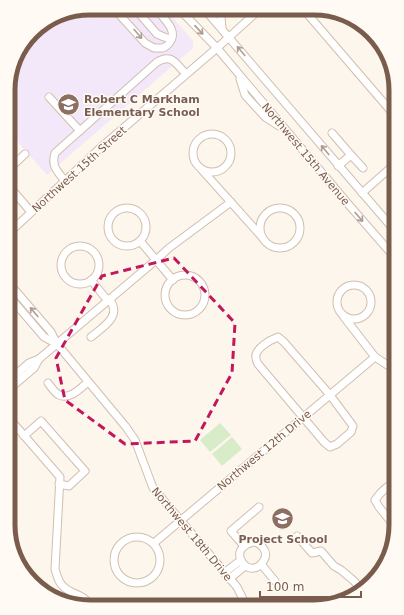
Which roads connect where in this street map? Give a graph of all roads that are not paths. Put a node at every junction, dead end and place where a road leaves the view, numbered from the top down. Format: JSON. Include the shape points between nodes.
{"nodes":[{"id":1,"x":120,"y":15,"type":"edge"},
{"id":2,"x":141,"y":15,"type":"edge"},
{"id":3,"x":161,"y":15,"type":"edge"},
{"id":4,"x":185,"y":15,"type":"edge"},
{"id":5,"x":210,"y":15,"type":"edge"},
{"id":6,"x":219,"y":15,"type":"edge"},
{"id":7,"x":253,"y":15,"type":"edge"},
{"id":8,"x":308,"y":15,"type":"edge"},
{"id":9,"x":222,"y":28,"type":"junction"},
{"id":10,"x":229,"y":37,"type":"junction"},
{"id":11,"x":171,"y":39,"type":"junction"},
{"id":12,"x":217,"y":48,"type":"junction"},
{"id":13,"x":186,"y":74,"type":"junction"},
{"id":14,"x":49,"y":97,"type":"dead end"},
{"id":15,"x":389,"y":109,"type":"edge"},
{"id":16,"x":80,"y":131,"type":"junction"},
{"id":17,"x":332,"y":133,"type":"dead end"},
{"id":18,"x":26,"y":154,"type":"dead end"},
{"id":19,"x":351,"y":155,"type":"junction"},
{"id":20,"x":15,"y":164,"type":"edge"},
{"id":21,"x":198,"y":166,"type":"junction"},
{"id":22,"x":338,"y":166,"type":"junction"},
{"id":23,"x":363,"y":168,"type":"dead end"},
{"id":24,"x":389,"y":169,"type":"edge"},
{"id":25,"x":65,"y":180,"type":"junction"},
{"id":26,"x":15,"y":193,"type":"edge"},
{"id":27,"x":362,"y":193,"type":"junction"},
{"id":28,"x":231,"y":202,"type":"junction"},
{"id":29,"x":31,"y":212,"type":"junction"},
{"id":30,"x":389,"y":224,"type":"edge"},
{"id":31,"x":15,"y":227,"type":"edge"},
{"id":32,"x":264,"y":240,"type":"junction"},
{"id":33,"x":140,"y":241,"type":"junction"},
{"id":34,"x":389,"y":251,"type":"edge"},
{"id":35,"x":156,"y":260,"type":"junction"},
{"id":36,"x":91,"y":280,"type":"junction"},
{"id":37,"x":173,"y":280,"type":"junction"},
{"id":38,"x":15,"y":290,"type":"edge"},
{"id":39,"x":108,"y":300,"type":"junction"},
{"id":40,"x":15,"y":303,"type":"edge"},
{"id":41,"x":341,"y":314,"type":"junction"},
{"id":42,"x":91,"y":337,"type":"dead end"},
{"id":43,"x":57,"y":344,"type":"junction"},
{"id":44,"x":375,"y":357,"type":"junction"},
{"id":45,"x":39,"y":359,"type":"junction"},
{"id":46,"x":389,"y":366,"type":"edge"},
{"id":47,"x":15,"y":375,"type":"edge"},
{"id":48,"x":88,"y":382,"type":"junction"},
{"id":49,"x":48,"y":383,"type":"dead end"},
{"id":50,"x":15,"y":384,"type":"edge"},
{"id":51,"x":330,"y":395,"type":"junction"},
{"id":52,"x":303,"y":418,"type":"junction"},
{"id":53,"x":15,"y":425,"type":"edge"},
{"id":54,"x":24,"y":436,"type":"junction"},
{"id":55,"x":60,"y":484,"type":"junction"},
{"id":56,"x":389,"y":486,"type":"edge"},
{"id":57,"x":259,"y":507,"type":"dead end"},
{"id":58,"x":389,"y":519,"type":"edge"},
{"id":59,"x":180,"y":521,"type":"junction"},
{"id":60,"x":297,"y":536,"type":"dead end"},
{"id":61,"x":154,"y":543,"type":"junction"},
{"id":62,"x":244,"y":546,"type":"junction"},
{"id":63,"x":242,"y":563,"type":"junction"},
{"id":64,"x":261,"y":564,"type":"junction"},
{"id":65,"x":227,"y":576,"type":"junction"},
{"id":66,"x":275,"y":581,"type":"dead end"},
{"id":67,"x":358,"y":586,"type":"edge"},
{"id":68,"x":86,"y":600,"type":"edge"},
{"id":69,"x":244,"y":600,"type":"edge"}],
"edges":[{"from":1,"to":11,"type":"street","one_way":true,"via":[[145,43],[154,48],[163,48]]},
{"from":2,"to":11,"type":"street","via":[[157,34]]},
{"from":3,"to":11,"type":"street","via":[[172,29]]},
{"from":4,"to":12,"type":"street","name":"Northwest 15th Avenue","one_way":true},
{"from":5,"to":9,"type":"street"},
{"from":6,"to":9,"type":"street"},
{"from":7,"to":10,"type":"street","name":"Northwest 15th Street"},
{"from":8,"to":15,"type":"street"},
{"from":9,"to":10,"type":"street","name":"Northwest 15th Avenue"},
{"from":10,"to":12,"type":"street","name":"Northwest 15th Street"},
{"from":22,"to":10,"type":"street","name":"Northwest 15th Avenue","one_way":true},
{"from":12,"to":13,"type":"street","name":"Northwest 15th Street"},
{"from":12,"to":34,"type":"street","name":"Northwest 15th Avenue","one_way":true},
{"from":13,"to":16,"type":"street","via":[[172,59],[160,60]]},
{"from":13,"to":25,"type":"street","name":"Northwest 15th Street"},
{"from":14,"to":16,"type":"street"},
{"from":16,"to":25,"type":"street","via":[[54,156],[53,164]]},
{"from":17,"to":19,"type":"street"},
{"from":18,"to":20,"type":"street"},
{"from":19,"to":22,"type":"street"},
{"from":19,"to":23,"type":"street"},
{"from":21,"to":21,"type":"street","via":[[203,170],[216,172],[227,165],[232,153],[227,140],[216,134],[203,136],[194,146],[194,160]]},
{"from":21,"to":28,"type":"street"},
{"from":22,"to":27,"type":"street","name":"Northwest 15th Avenue"},
{"from":24,"to":27,"type":"street"},
{"from":25,"to":29,"type":"street","name":"Northwest 15th Street"},
{"from":26,"to":29,"type":"street"},
{"from":27,"to":30,"type":"street","name":"Northwest 15th Avenue"},
{"from":28,"to":32,"type":"street"},
{"from":28,"to":35,"type":"street"},
{"from":29,"to":31,"type":"street","name":"Northwest 15th Street"},
{"from":32,"to":32,"type":"street","via":[[276,247],[290,245],[299,234],[300,227],[296,215],[284,208],[270,210],[261,221],[260,228]]},
{"from":33,"to":33,"type":"street","via":[[146,226],[141,214],[129,208],[116,211],[108,222],[112,239],[124,246]]},
{"from":33,"to":35,"type":"street"},
{"from":35,"to":37,"type":"street"},
{"from":35,"to":39,"type":"street"},
{"from":36,"to":36,"type":"street","via":[[97,272],[98,265],[94,253],[83,247],[70,249],[62,259],[61,266],[65,277],[76,284]]},
{"from":36,"to":39,"type":"street"},
{"from":37,"to":37,"type":"street","via":[[166,289],[165,296],[170,308],[182,315],[189,315],[200,308],[205,295],[200,283],[189,276]]},
{"from":43,"to":38,"type":"street","one_way":true,"via":[[51,332]]},
{"from":39,"to":42,"type":"street","via":[[113,304],[112,319]]},
{"from":39,"to":43,"type":"street"},
{"from":40,"to":43,"type":"street","via":[[44,337]]},
{"from":41,"to":41,"type":"street","via":[[352,320],[364,317],[372,301],[368,290],[357,285],[345,287],[336,302]]},
{"from":41,"to":44,"type":"street"},
{"from":43,"to":45,"type":"street"},
{"from":43,"to":48,"type":"street","name":"Northwest 18th Drive"},
{"from":44,"to":46,"type":"street"},
{"from":44,"to":51,"type":"street","name":"Northwest 12th Drive"},
{"from":45,"to":47,"type":"street","via":[[29,363]]},
{"from":45,"to":50,"type":"street","via":[[34,368]]},
{"from":48,"to":49,"type":"street","via":[[71,395],[64,396],[58,395]]},
{"from":48,"to":59,"type":"street","name":"Northwest 18th Drive","via":[[135,440],[153,488]]},
{"from":51,"to":52,"type":"street","name":"Northwest 12th Drive"},
{"from":51,"to":52,"type":"street","via":[[353,426],[351,432],[338,444],[330,447]]},
{"from":51,"to":52,"type":"street","via":[[278,337],[257,351],[255,357],[258,364]]},
{"from":52,"to":59,"type":"street","name":"Northwest 12th Drive"},
{"from":53,"to":54,"type":"street"},
{"from":54,"to":55,"type":"street","via":[[60,477]]},
{"from":54,"to":55,"type":"street","via":[[42,421],[85,471],[69,486]]},
{"from":55,"to":68,"type":"street","via":[[56,574],[65,588]]},
{"from":56,"to":58,"type":"street","via":[[375,500]]},
{"from":57,"to":62,"type":"street","via":[[231,530]]},
{"from":59,"to":61,"type":"street","name":"Northwest 12th Drive"},
{"from":59,"to":65,"type":"street","name":"Northwest 18th Drive"},
{"from":60,"to":67,"type":"street","via":[[312,553],[321,551],[334,566]]},
{"from":61,"to":61,"type":"street","via":[[141,536],[127,538],[121,542],[114,555],[114,563],[120,576],[135,583],[150,579],[160,566],[161,558]]},
{"from":62,"to":63,"type":"street","via":[[239,553]]},
{"from":62,"to":64,"type":"street","via":[[254,542],[264,549],[265,560]]},
{"from":63,"to":64,"type":"street","via":[[249,568]]},
{"from":63,"to":65,"type":"street"},
{"from":64,"to":66,"type":"street"},
{"from":65,"to":69,"type":"street","name":"Northwest 18th Drive","via":[[237,587]]}]}
